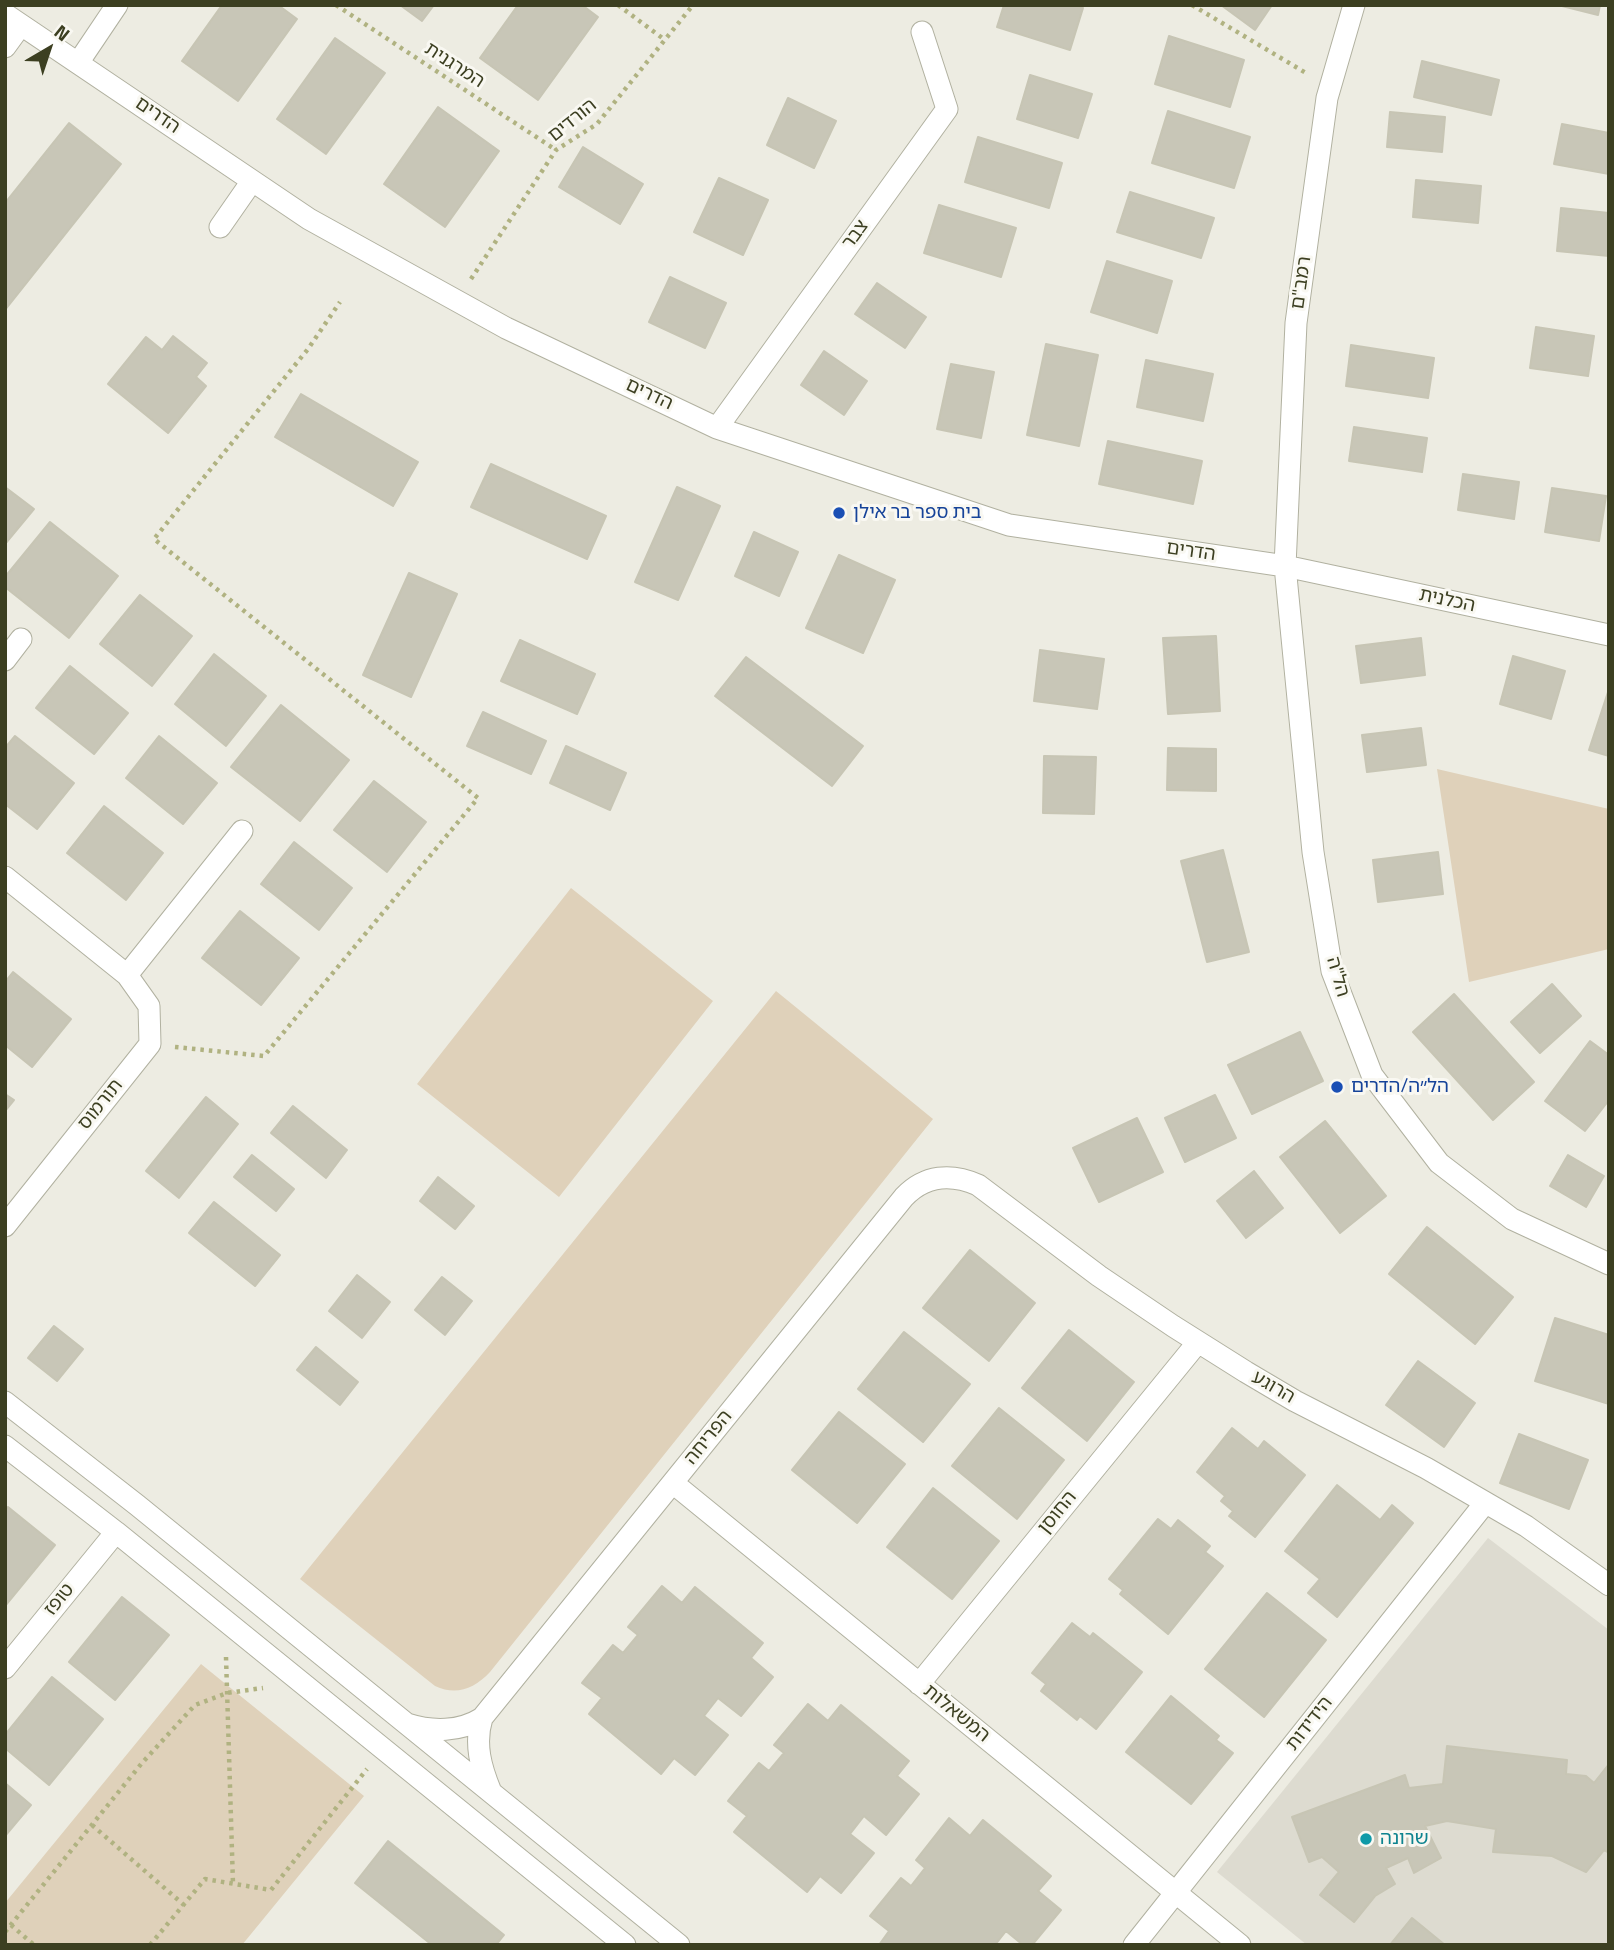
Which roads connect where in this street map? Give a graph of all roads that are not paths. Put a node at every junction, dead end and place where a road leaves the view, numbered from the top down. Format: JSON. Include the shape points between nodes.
{"nodes":[{"id":1,"x":117,"y":5,"type":"edge"},
{"id":2,"x":1354,"y":5,"type":"edge"},
{"id":3,"x":13,"y":20,"type":"edge"},
{"id":4,"x":922,"y":32,"type":"dead end"},
{"id":5,"x":5,"y":47,"type":"edge"},
{"id":6,"x":78,"y":63,"type":"junction"},
{"id":7,"x":252,"y":181,"type":"junction"},
{"id":8,"x":220,"y":227,"type":"dead end"},
{"id":9,"x":718,"y":428,"type":"junction"},
{"id":10,"x":1285,"y":566,"type":"junction"},
{"id":11,"x":1609,"y":635,"type":"edge"},
{"id":12,"x":21,"y":639,"type":"dead end"},
{"id":13,"x":5,"y":660,"type":"edge"},
{"id":14,"x":242,"y":831,"type":"dead end"},
{"id":15,"x":5,"y":877,"type":"edge"},
{"id":16,"x":127,"y":975,"type":"junction"},
{"id":17,"x":948,"y":1177,"type":"joint"},
{"id":18,"x":5,"y":1226,"type":"edge"},
{"id":19,"x":1609,"y":1264,"type":"edge"},
{"id":20,"x":1198,"y":1342,"type":"junction"},
{"id":21,"x":5,"y":1402,"type":"edge"},
{"id":22,"x":5,"y":1446,"type":"edge"},
{"id":23,"x":673,"y":1483,"type":"junction"},
{"id":24,"x":1485,"y":1503,"type":"junction"},
{"id":25,"x":116,"y":1532,"type":"junction"},
{"id":26,"x":1609,"y":1585,"type":"edge"},
{"id":27,"x":5,"y":1668,"type":"edge"},
{"id":28,"x":919,"y":1684,"type":"junction"},
{"id":29,"x":482,"y":1718,"type":"junction"},
{"id":30,"x":407,"y":1724,"type":"junction"},
{"id":31,"x":491,"y":1792,"type":"junction"},
{"id":32,"x":1176,"y":1892,"type":"junction"},
{"id":33,"x":625,"y":1945,"type":"edge"},
{"id":34,"x":679,"y":1945,"type":"edge"},
{"id":35,"x":1134,"y":1945,"type":"edge"},
{"id":36,"x":1240,"y":1945,"type":"edge"}],
"edges":[{"from":1,"to":6,"type":"street"},
{"from":2,"to":10,"type":"street","name":"רמב\"ם","via":[[1325,111],[1296,323]]},
{"from":3,"to":5,"type":"street"},
{"from":3,"to":6,"type":"street","name":"הדרים"},
{"from":4,"to":9,"type":"street","name":"צבר","via":[[947,109]]},
{"from":6,"to":7,"type":"street","name":"הדרים"},
{"from":7,"to":8,"type":"street"},
{"from":7,"to":9,"type":"street","name":"הדרים","via":[[309,219],[506,328]]},
{"from":9,"to":10,"type":"street","name":"הדרים","via":[[1009,526]]},
{"from":10,"to":11,"type":"street","name":"הכלנית"},
{"from":10,"to":19,"type":"street","name":"הל\"ה","via":[[1313,852],[1332,971],[1372,1075],[1439,1163],[1512,1219]]},
{"from":12,"to":13,"type":"street"},
{"from":14,"to":16,"type":"street"},
{"from":15,"to":16,"type":"street"},
{"from":16,"to":18,"type":"street","name":"תורמוס","via":[[149,1006],[150,1044]]},
{"from":17,"to":20,"type":"street","name":"הרוגע","via":[[978,1185],[1099,1276]]},
{"from":17,"to":23,"type":"street","name":"הפריחה","via":[[922,1183],[904,1197]]},
{"from":20,"to":24,"type":"street","name":"הרוגע","via":[[1287,1396]]},
{"from":20,"to":28,"type":"street","name":"החוסן"},
{"from":21,"to":30,"type":"street"},
{"from":22,"to":25,"type":"street"},
{"from":23,"to":28,"type":"street","name":"המשאלות"},
{"from":23,"to":29,"type":"street","name":"הפריחה"},
{"from":24,"to":26,"type":"street","name":"הרוגע"},
{"from":24,"to":32,"type":"street","name":"הידידות"},
{"from":25,"to":27,"type":"street","name":"טופז"},
{"from":25,"to":33,"type":"street"},
{"from":28,"to":32,"type":"street","name":"המשאלות"},
{"from":29,"to":30,"type":"street","via":[[446,1730]]},
{"from":29,"to":31,"type":"street","via":[[479,1752]]},
{"from":30,"to":31,"type":"street"},
{"from":31,"to":34,"type":"street"},
{"from":32,"to":35,"type":"street","name":"הידידות"},
{"from":32,"to":36,"type":"street","name":"המשאלות"}]}
